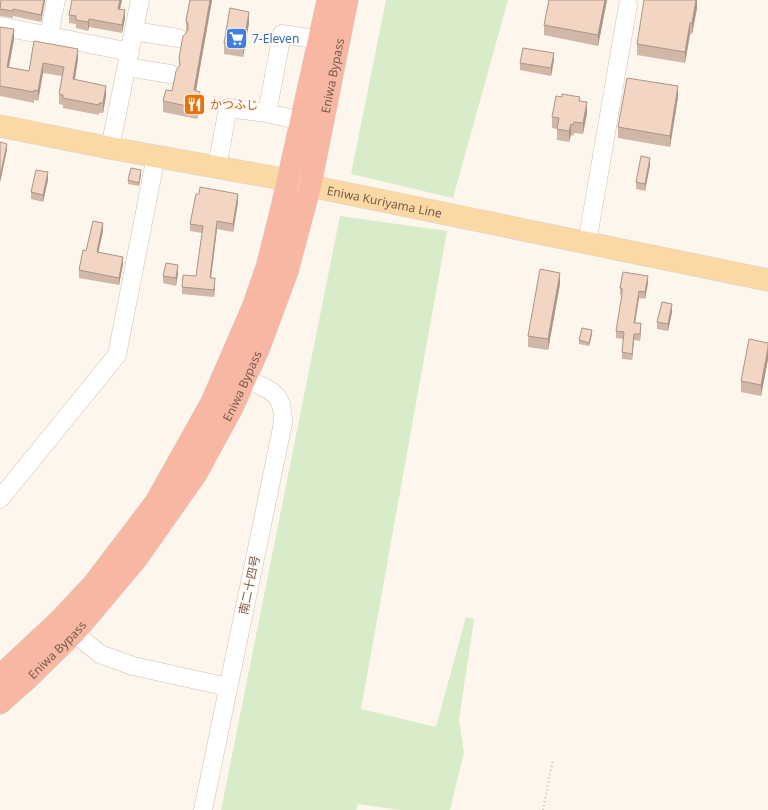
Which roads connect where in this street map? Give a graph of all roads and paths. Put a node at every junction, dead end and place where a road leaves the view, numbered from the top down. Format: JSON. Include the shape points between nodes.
{"nodes":[{"id":1,"x":56,"y":0,"type":"edge"},
{"id":2,"x":140,"y":0,"type":"edge"},
{"id":3,"x":328,"y":0,"type":"edge"},
{"id":4,"x":347,"y":0,"type":"edge"},
{"id":5,"x":628,"y":5,"type":"dead end"},
{"id":6,"x":0,"y":26,"type":"edge"},
{"id":7,"x":134,"y":31,"type":"junction"},
{"id":8,"x":49,"y":35,"type":"junction"},
{"id":9,"x":178,"y":38,"type":"dead end"},
{"id":10,"x":320,"y":40,"type":"junction"},
{"id":11,"x":128,"y":59,"type":"junction"},
{"id":12,"x":170,"y":74,"type":"dead end"},
{"id":13,"x":267,"y":113,"type":"junction"},
{"id":14,"x":302,"y":121,"type":"junction"},
{"id":15,"x":0,"y":126,"type":"edge"},
{"id":16,"x":110,"y":148,"type":"junction"},
{"id":17,"x":156,"y":156,"type":"junction"},
{"id":18,"x":217,"y":167,"type":"junction"},
{"id":19,"x":288,"y":180,"type":"junction"},
{"id":20,"x":310,"y":186,"type":"junction"},
{"id":21,"x":587,"y":243,"type":"junction"},
{"id":22,"x":768,"y":280,"type":"edge"},
{"id":23,"x":246,"y":378,"type":"junction"},
{"id":24,"x":0,"y":499,"type":"edge"},
{"id":25,"x":74,"y":633,"type":"junction"},
{"id":26,"x":0,"y":676,"type":"edge"},
{"id":27,"x":228,"y":687,"type":"junction"},
{"id":28,"x":0,"y":703,"type":"edge"},
{"id":29,"x":553,"y":759,"type":"dead end"},
{"id":30,"x":202,"y":810,"type":"edge"},
{"id":31,"x":543,"y":810,"type":"edge"}],
"edges":[{"from":1,"to":8,"type":"street"},
{"from":2,"to":7,"type":"street"},
{"from":3,"to":10,"type":"highway","name":"Eniwa Bypass"},
{"from":4,"to":20,"type":"highway","name":"Eniwa Bypass"},
{"from":5,"to":21,"type":"street"},
{"from":6,"to":8,"type":"street"},
{"from":7,"to":9,"type":"street"},
{"from":7,"to":11,"type":"street"},
{"from":8,"to":11,"type":"street"},
{"from":10,"to":13,"type":"street","via":[[282,34]]},
{"from":10,"to":14,"type":"highway","name":"Eniwa Bypass"},
{"from":11,"to":12,"type":"street"},
{"from":11,"to":16,"type":"street"},
{"from":13,"to":14,"type":"street"},
{"from":13,"to":18,"type":"street","via":[[228,108]]},
{"from":14,"to":19,"type":"highway","name":"Eniwa Bypass"},
{"from":15,"to":16,"type":"main road","name":"Eniwa Kuriyama Line"},
{"from":16,"to":17,"type":"main road","name":"Eniwa Kuriyama Line"},
{"from":17,"to":18,"type":"main road","name":"Eniwa Kuriyama Line"},
{"from":17,"to":24,"type":"street","via":[[117,355]]},
{"from":18,"to":19,"type":"main road","name":"Eniwa Kuriyama Line"},
{"from":19,"to":20,"type":"main road","name":"Eniwa Kuriyama Line"},
{"from":19,"to":26,"type":"highway","name":"Eniwa Bypass","via":[[267,267],[236,346],[211,404],[156,502],[93,586]]},
{"from":20,"to":21,"type":"main road","name":"Eniwa Kuriyama Line"},
{"from":20,"to":23,"type":"highway","name":"Eniwa Bypass","via":[[287,272]]},
{"from":21,"to":22,"type":"main road","name":"Eniwa Kuriyama Line"},
{"from":23,"to":25,"type":"highway","name":"Eniwa Bypass","via":[[196,474],[138,558]]},
{"from":23,"to":27,"type":"street","name":"南二十四号","via":[[276,394],[281,404],[283,423]]},
{"from":25,"to":27,"type":"street","via":[[100,654],[133,666]]},
{"from":25,"to":28,"type":"highway","name":"Eniwa Bypass"},
{"from":27,"to":30,"type":"street","name":"南二十四号"},
{"from":29,"to":31,"type":"path"}]}
